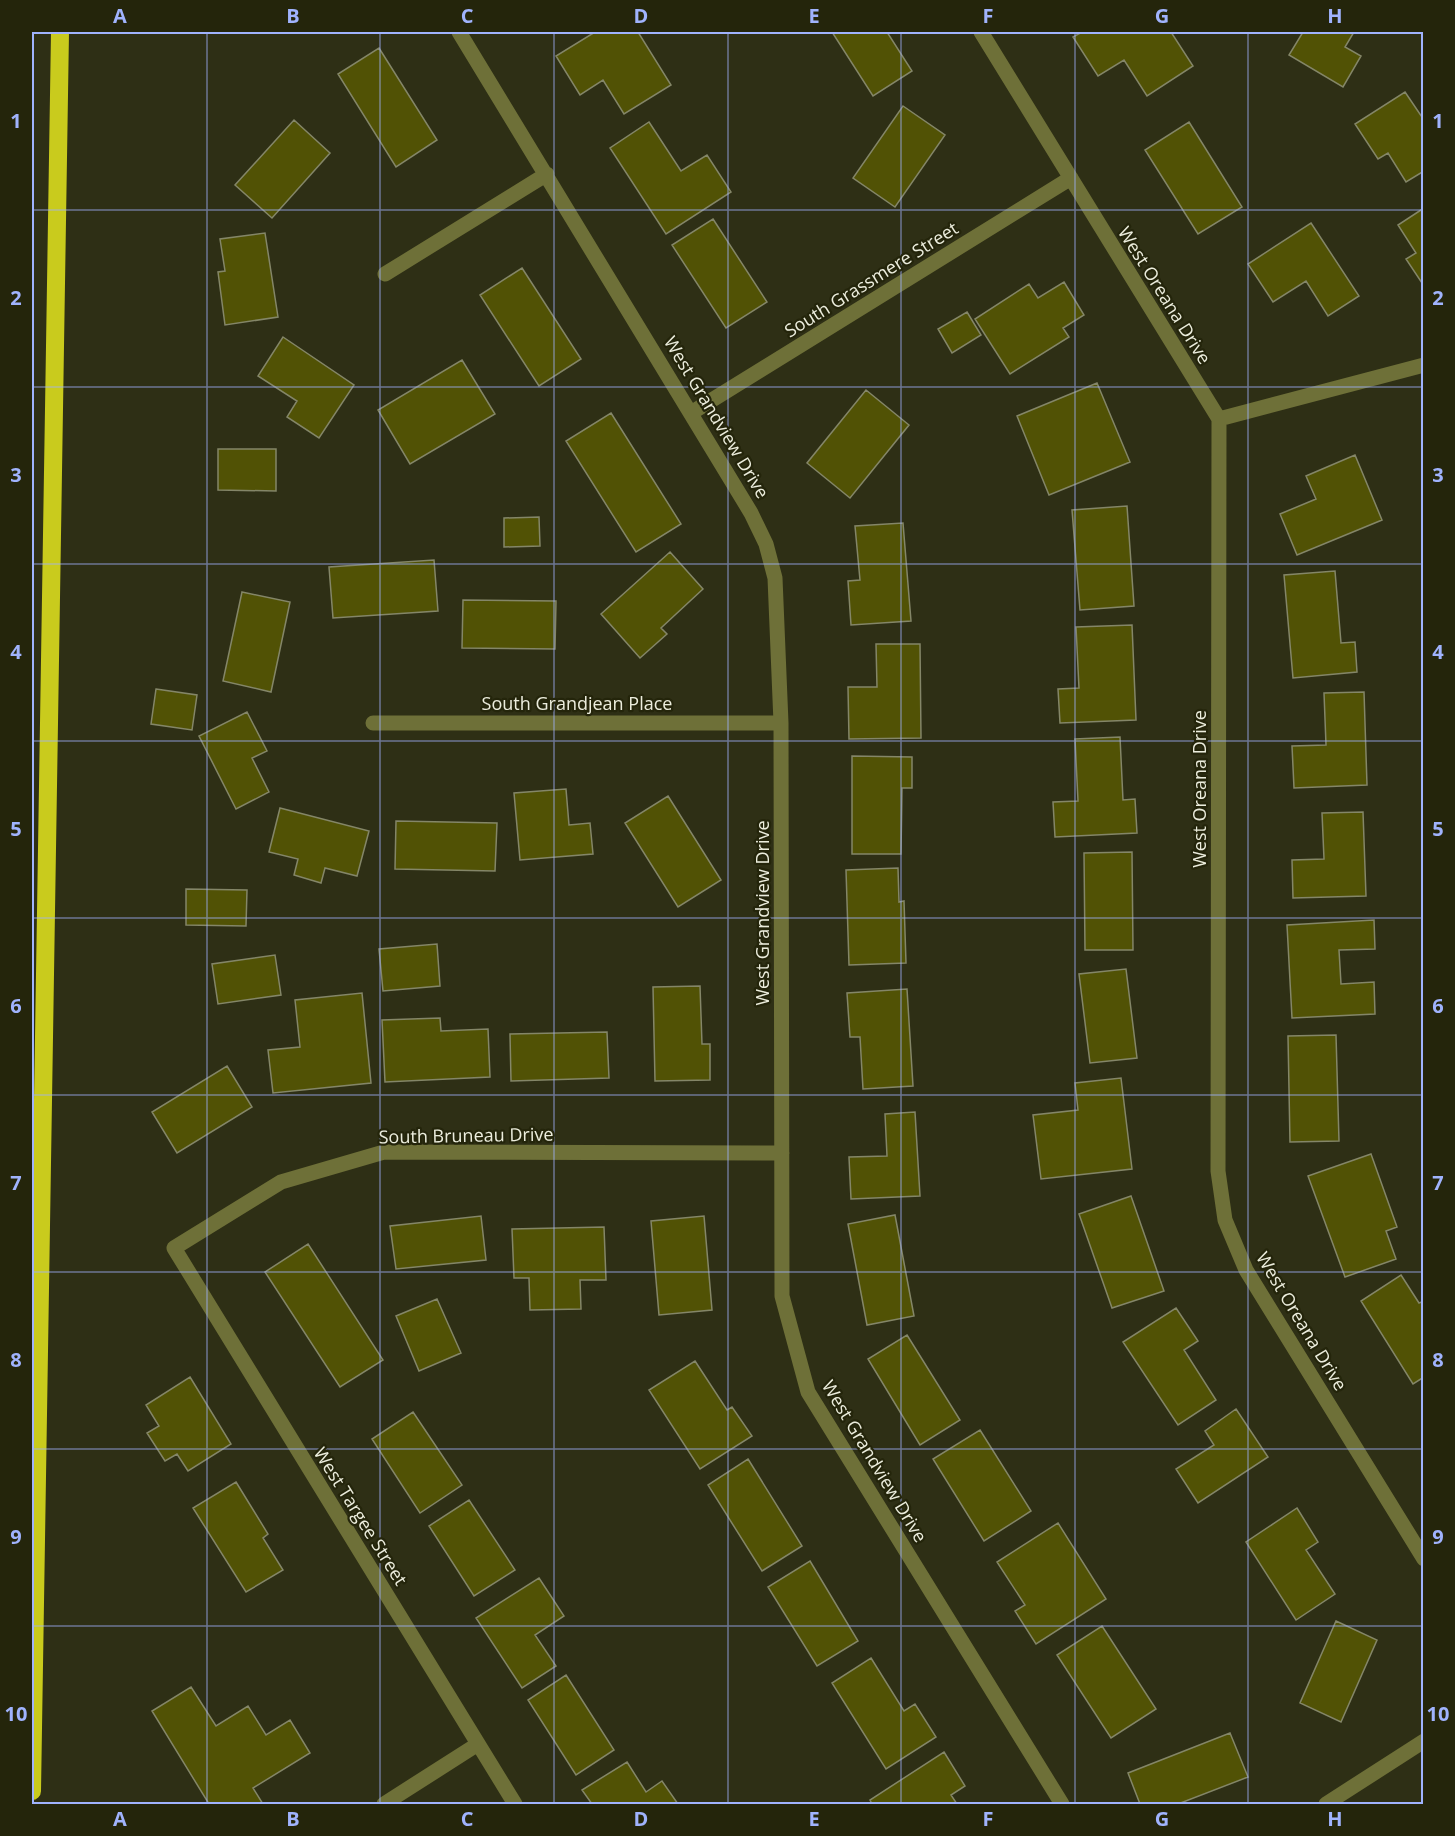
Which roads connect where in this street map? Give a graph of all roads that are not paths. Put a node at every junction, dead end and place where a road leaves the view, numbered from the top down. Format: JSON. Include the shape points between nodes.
{"nodes":[{"id":1,"x":60,"y":32,"type":"edge"},
{"id":2,"x":459,"y":32,"type":"edge"},
{"id":3,"x":981,"y":32,"type":"edge"},
{"id":4,"x":547,"y":174,"type":"junction"},
{"id":5,"x":1071,"y":178,"type":"junction"},
{"id":6,"x":385,"y":274,"type":"dead end"},
{"id":7,"x":1424,"y":365,"type":"edge"},
{"id":8,"x":691,"y":413,"type":"junction"},
{"id":9,"x":1219,"y":419,"type":"junction"},
{"id":10,"x":373,"y":723,"type":"dead end"},
{"id":11,"x":781,"y":723,"type":"junction"},
{"id":12,"x":782,"y":1153,"type":"junction"},
{"id":13,"x":174,"y":1248,"type":"joint"},
{"id":14,"x":1424,"y":1559,"type":"edge"},
{"id":15,"x":1424,"y":1742,"type":"edge"},
{"id":16,"x":478,"y":1744,"type":"junction"},
{"id":17,"x":32,"y":1791,"type":"edge"},
{"id":18,"x":384,"y":1804,"type":"edge"},
{"id":19,"x":515,"y":1804,"type":"edge"},
{"id":20,"x":1062,"y":1804,"type":"edge"},
{"id":21,"x":1326,"y":1804,"type":"edge"}],
"edges":[{"from":1,"to":17,"type":"highway"},
{"from":2,"to":4,"type":"street","name":"West Grandview Drive"},
{"from":3,"to":5,"type":"street","name":"West Oreana Drive"},
{"from":4,"to":6,"type":"street"},
{"from":4,"to":8,"type":"street","name":"West Grandview Drive"},
{"from":5,"to":8,"type":"street","name":"South Grassmere Street"},
{"from":5,"to":9,"type":"street","name":"West Oreana Drive"},
{"from":7,"to":9,"type":"street"},
{"from":8,"to":11,"type":"street","name":"West Grandview Drive","via":[[752,513],[766,544],[775,578]]},
{"from":9,"to":14,"type":"street","name":"West Oreana Drive","via":[[1218,1171],[1225,1220],[1246,1270]]},
{"from":10,"to":11,"type":"street","name":"South Grandjean Place"},
{"from":11,"to":12,"type":"street","name":"West Grandview Drive"},
{"from":12,"to":13,"type":"street","name":"South Bruneau Drive","via":[[384,1152],[281,1182]]},
{"from":12,"to":20,"type":"street","name":"West Grandview Drive","via":[[782,1296],[808,1392]]},
{"from":13,"to":16,"type":"street","name":"West Targee Street"},
{"from":15,"to":21,"type":"street"},
{"from":16,"to":18,"type":"street"},
{"from":16,"to":19,"type":"street","name":"West Targee Street"}]}
